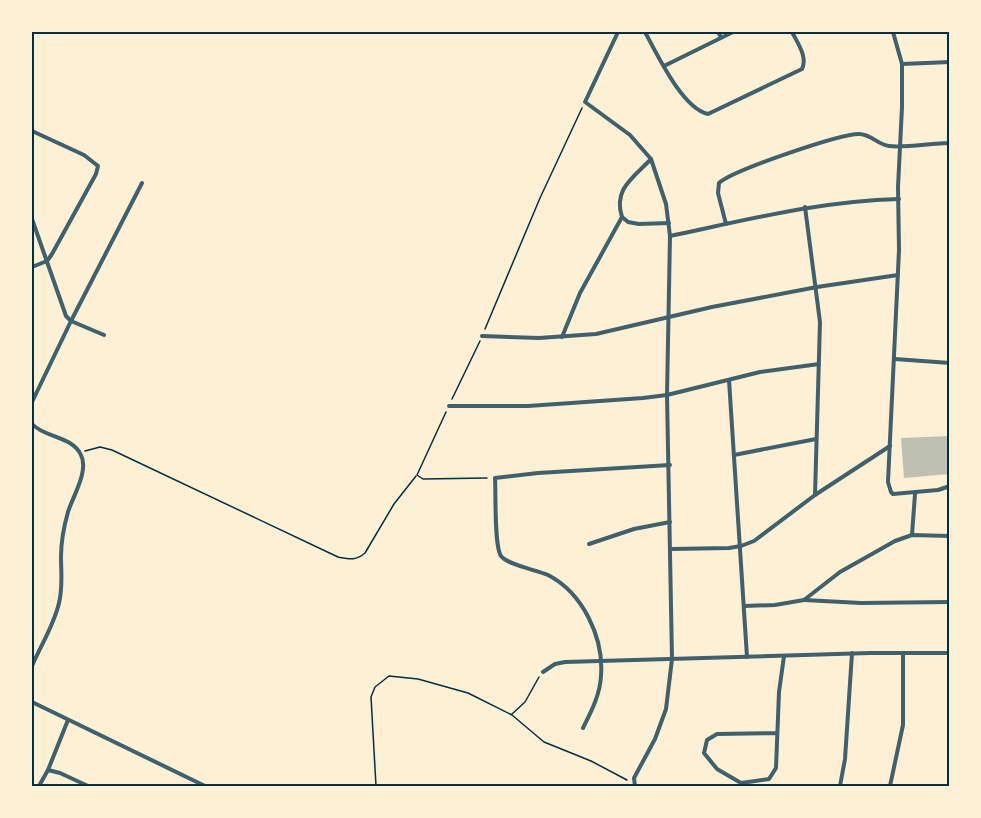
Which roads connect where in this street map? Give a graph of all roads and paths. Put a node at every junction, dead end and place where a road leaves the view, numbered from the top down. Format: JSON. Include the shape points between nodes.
{"nodes":[{"id":1,"x":618,"y":32,"type":"edge"},
{"id":2,"x":645,"y":32,"type":"edge"},
{"id":3,"x":718,"y":32,"type":"edge"},
{"id":4,"x":733,"y":32,"type":"edge"},
{"id":5,"x":792,"y":32,"type":"edge"},
{"id":6,"x":893,"y":32,"type":"edge"},
{"id":7,"x":721,"y":37,"type":"junction"},
{"id":8,"x":950,"y":62,"type":"edge"},
{"id":9,"x":902,"y":64,"type":"junction"},
{"id":10,"x":664,"y":66,"type":"junction"},
{"id":11,"x":585,"y":102,"type":"junction"},
{"id":12,"x":32,"y":131,"type":"edge"},
{"id":13,"x":950,"y":142,"type":"edge"},
{"id":14,"x":902,"y":145,"type":"junction"},
{"id":15,"x":651,"y":159,"type":"junction"},
{"id":16,"x":142,"y":183,"type":"dead end"},
{"id":17,"x":898,"y":199,"type":"junction"},
{"id":18,"x":805,"y":207,"type":"junction"},
{"id":19,"x":622,"y":217,"type":"junction"},
{"id":20,"x":32,"y":219,"type":"edge"},
{"id":21,"x":669,"y":223,"type":"junction"},
{"id":22,"x":726,"y":224,"type":"junction"},
{"id":23,"x":670,"y":236,"type":"junction"},
{"id":24,"x":47,"y":261,"type":"junction"},
{"id":25,"x":32,"y":267,"type":"edge"},
{"id":26,"x":898,"y":275,"type":"junction"},
{"id":27,"x":817,"y":287,"type":"junction"},
{"id":28,"x":668,"y":317,"type":"junction"},
{"id":29,"x":71,"y":321,"type":"junction"},
{"id":30,"x":104,"y":336,"type":"dead end"},
{"id":31,"x":482,"y":336,"type":"junction"},
{"id":32,"x":562,"y":336,"type":"junction"},
{"id":33,"x":895,"y":359,"type":"junction"},
{"id":34,"x":950,"y":363,"type":"edge"},
{"id":35,"x":819,"y":364,"type":"junction"},
{"id":36,"x":729,"y":380,"type":"junction"},
{"id":37,"x":667,"y":395,"type":"junction"},
{"id":38,"x":32,"y":402,"type":"edge"},
{"id":39,"x":448,"y":406,"type":"junction"},
{"id":40,"x":32,"y":424,"type":"edge"},
{"id":41,"x":816,"y":439,"type":"junction"},
{"id":42,"x":890,"y":445,"type":"junction"},
{"id":43,"x":81,"y":454,"type":"junction"},
{"id":44,"x":734,"y":455,"type":"junction"},
{"id":45,"x":670,"y":465,"type":"junction"},
{"id":46,"x":417,"y":476,"type":"junction"},
{"id":47,"x":495,"y":478,"type":"junction"},
{"id":48,"x":950,"y":486,"type":"edge"},
{"id":49,"x":915,"y":493,"type":"junction"},
{"id":50,"x":815,"y":495,"type":"junction"},
{"id":51,"x":670,"y":522,"type":"junction"},
{"id":52,"x":912,"y":535,"type":"junction"},
{"id":53,"x":950,"y":536,"type":"edge"},
{"id":54,"x":589,"y":544,"type":"dead end"},
{"id":55,"x":741,"y":546,"type":"junction"},
{"id":56,"x":671,"y":549,"type":"junction"},
{"id":57,"x":804,"y":600,"type":"junction"},
{"id":58,"x":950,"y":602,"type":"edge"},
{"id":59,"x":744,"y":606,"type":"junction"},
{"id":60,"x":852,"y":653,"type":"junction"},
{"id":61,"x":950,"y":653,"type":"edge"},
{"id":62,"x":903,"y":654,"type":"junction"},
{"id":63,"x":747,"y":657,"type":"junction"},
{"id":64,"x":784,"y":657,"type":"junction"},
{"id":65,"x":672,"y":659,"type":"junction"},
{"id":66,"x":601,"y":661,"type":"junction"},
{"id":67,"x":32,"y":666,"type":"edge"},
{"id":68,"x":543,"y":672,"type":"joint"},
{"id":69,"x":32,"y":702,"type":"edge"},
{"id":70,"x":512,"y":715,"type":"junction"},
{"id":71,"x":68,"y":720,"type":"junction"},
{"id":72,"x":583,"y":728,"type":"dead end"},
{"id":73,"x":777,"y":733,"type":"junction"},
{"id":74,"x":48,"y":770,"type":"junction"},
{"id":75,"x":634,"y":785,"type":"edge"},
{"id":76,"x":39,"y":786,"type":"edge"},
{"id":77,"x":88,"y":786,"type":"edge"},
{"id":78,"x":205,"y":786,"type":"edge"},
{"id":79,"x":376,"y":786,"type":"edge"},
{"id":80,"x":840,"y":786,"type":"edge"},
{"id":81,"x":890,"y":786,"type":"edge"}],
"edges":[{"from":1,"to":11,"type":"street"},
{"from":2,"to":10,"type":"street"},
{"from":3,"to":7,"type":"street"},
{"from":4,"to":7,"type":"street"},
{"from":5,"to":10,"type":"street","via":[[803,55],[802,69],[708,114],[695,107]]},
{"from":6,"to":9,"type":"street"},
{"from":7,"to":10,"type":"street"},
{"from":8,"to":9,"type":"street"},
{"from":9,"to":14,"type":"street"},
{"from":11,"to":15,"type":"street","via":[[630,135]]},
{"from":11,"to":31,"type":"path"},
{"from":12,"to":24,"type":"street","via":[[84,155],[98,166]]},
{"from":13,"to":14,"type":"street"},
{"from":14,"to":17,"type":"street"},
{"from":14,"to":22,"type":"street","via":[[886,146],[860,134],[816,145],[728,177],[718,187]]},
{"from":15,"to":19,"type":"street","via":[[622,190]]},
{"from":15,"to":21,"type":"street","via":[[662,186]]},
{"from":16,"to":29,"type":"street"},
{"from":17,"to":18,"type":"street"},
{"from":17,"to":26,"type":"street"},
{"from":18,"to":22,"type":"street"},
{"from":18,"to":27,"type":"street"},
{"from":19,"to":21,"type":"street","via":[[639,224]]},
{"from":19,"to":32,"type":"street","via":[[580,293]]},
{"from":20,"to":24,"type":"street"},
{"from":21,"to":23,"type":"street"},
{"from":22,"to":23,"type":"street"},
{"from":23,"to":28,"type":"street"},
{"from":24,"to":25,"type":"street"},
{"from":24,"to":29,"type":"street","via":[[64,313]]},
{"from":26,"to":27,"type":"street"},
{"from":26,"to":33,"type":"street"},
{"from":27,"to":28,"type":"street"},
{"from":27,"to":35,"type":"street"},
{"from":28,"to":32,"type":"street","via":[[596,334]]},
{"from":28,"to":37,"type":"street"},
{"from":29,"to":30,"type":"street"},
{"from":29,"to":38,"type":"street"},
{"from":31,"to":32,"type":"street"},
{"from":31,"to":39,"type":"path"},
{"from":33,"to":34,"type":"street"},
{"from":33,"to":42,"type":"street"},
{"from":35,"to":36,"type":"street"},
{"from":35,"to":41,"type":"street"},
{"from":36,"to":37,"type":"street"},
{"from":36,"to":44,"type":"street"},
{"from":37,"to":39,"type":"street","via":[[528,406]]},
{"from":37,"to":45,"type":"street"},
{"from":39,"to":46,"type":"path"},
{"from":40,"to":43,"type":"street","via":[[69,443]]},
{"from":41,"to":44,"type":"street"},
{"from":41,"to":50,"type":"street"},
{"from":42,"to":49,"type":"street","via":[[891,492]]},
{"from":42,"to":50,"type":"street"},
{"from":43,"to":46,"type":"path","via":[[100,447],[112,450],[338,557],[352,559],[365,553],[394,504]]},
{"from":43,"to":67,"type":"street","via":[[83,471],[62,543],[60,602]]},
{"from":44,"to":55,"type":"street"},
{"from":45,"to":47,"type":"street"},
{"from":45,"to":51,"type":"street"},
{"from":46,"to":47,"type":"path"},
{"from":47,"to":66,"type":"street","via":[[500,554],[506,561],[547,575],[569,591],[588,616]]},
{"from":48,"to":49,"type":"street"},
{"from":49,"to":52,"type":"street"},
{"from":50,"to":55,"type":"street","via":[[754,541]]},
{"from":51,"to":54,"type":"street"},
{"from":51,"to":56,"type":"street"},
{"from":52,"to":53,"type":"street"},
{"from":52,"to":57,"type":"street","via":[[895,540],[840,572]]},
{"from":55,"to":56,"type":"street"},
{"from":55,"to":59,"type":"street"},
{"from":56,"to":65,"type":"street"},
{"from":57,"to":58,"type":"street"},
{"from":57,"to":59,"type":"street"},
{"from":59,"to":63,"type":"street"},
{"from":60,"to":62,"type":"street"},
{"from":60,"to":64,"type":"street"},
{"from":60,"to":80,"type":"street"},
{"from":61,"to":62,"type":"street"},
{"from":62,"to":81,"type":"street","via":[[903,725]]},
{"from":63,"to":64,"type":"street"},
{"from":63,"to":65,"type":"street"},
{"from":64,"to":73,"type":"street"},
{"from":65,"to":66,"type":"street"},
{"from":65,"to":75,"type":"street","via":[[662,721]]},
{"from":66,"to":68,"type":"street","via":[[564,662]]},
{"from":66,"to":72,"type":"street","via":[[598,693]]},
{"from":68,"to":70,"type":"path"},
{"from":69,"to":71,"type":"street"},
{"from":70,"to":75,"type":"path","via":[[544,742],[591,761]]},
{"from":70,"to":79,"type":"path","via":[[468,693],[418,679],[389,676],[375,687],[371,697]]},
{"from":71,"to":74,"type":"street"},
{"from":71,"to":78,"type":"street"},
{"from":73,"to":73,"type":"street","via":[[776,768],[766,780],[736,781],[717,769],[704,753],[707,740],[717,734]]},
{"from":74,"to":76,"type":"street"},
{"from":74,"to":77,"type":"street"}]}
